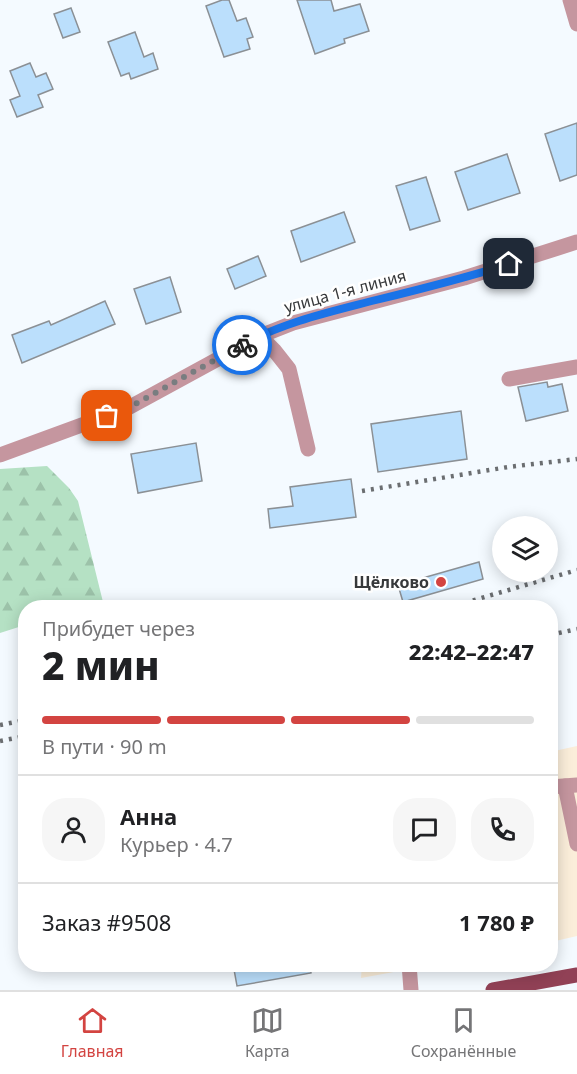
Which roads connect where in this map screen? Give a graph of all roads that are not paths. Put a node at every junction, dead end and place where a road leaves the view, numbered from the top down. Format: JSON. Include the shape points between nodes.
{"nodes":[{"id":1,"x":570,"y":0,"type":"edge"},
{"id":2,"x":577,"y":24,"type":"edge"},
{"id":3,"x":577,"y":243,"type":"edge"},
{"id":4,"x":260,"y":336,"type":"junction"},
{"id":5,"x":577,"y":368,"type":"edge"},
{"id":6,"x":509,"y":378,"type":"dead end"},
{"id":7,"x":308,"y":448,"type":"dead end"},
{"id":8,"x":0,"y":455,"type":"edge"},
{"id":9,"x":564,"y":786,"type":"edge"},
{"id":10,"x":577,"y":844,"type":"edge"},
{"id":11,"x":410,"y":972,"type":"edge"},
{"id":12,"x":577,"y":975,"type":"edge"},
{"id":13,"x":411,"y":990,"type":"edge"},
{"id":14,"x":493,"y":990,"type":"edge"}],
"edges":[{"from":1,"to":2,"type":"street"},
{"from":3,"to":4,"type":"street","name":"улица 1-я линия","via":[[464,278],[293,322]]},
{"from":4,"to":7,"type":"street","via":[[290,369]]},
{"from":4,"to":8,"type":"street","name":"улица 1-я линия","via":[[128,408]]},
{"from":5,"to":6,"type":"street"},
{"from":9,"to":10,"type":"street"},
{"from":11,"to":13,"type":"street"},
{"from":12,"to":14,"type":"main road"}]}
